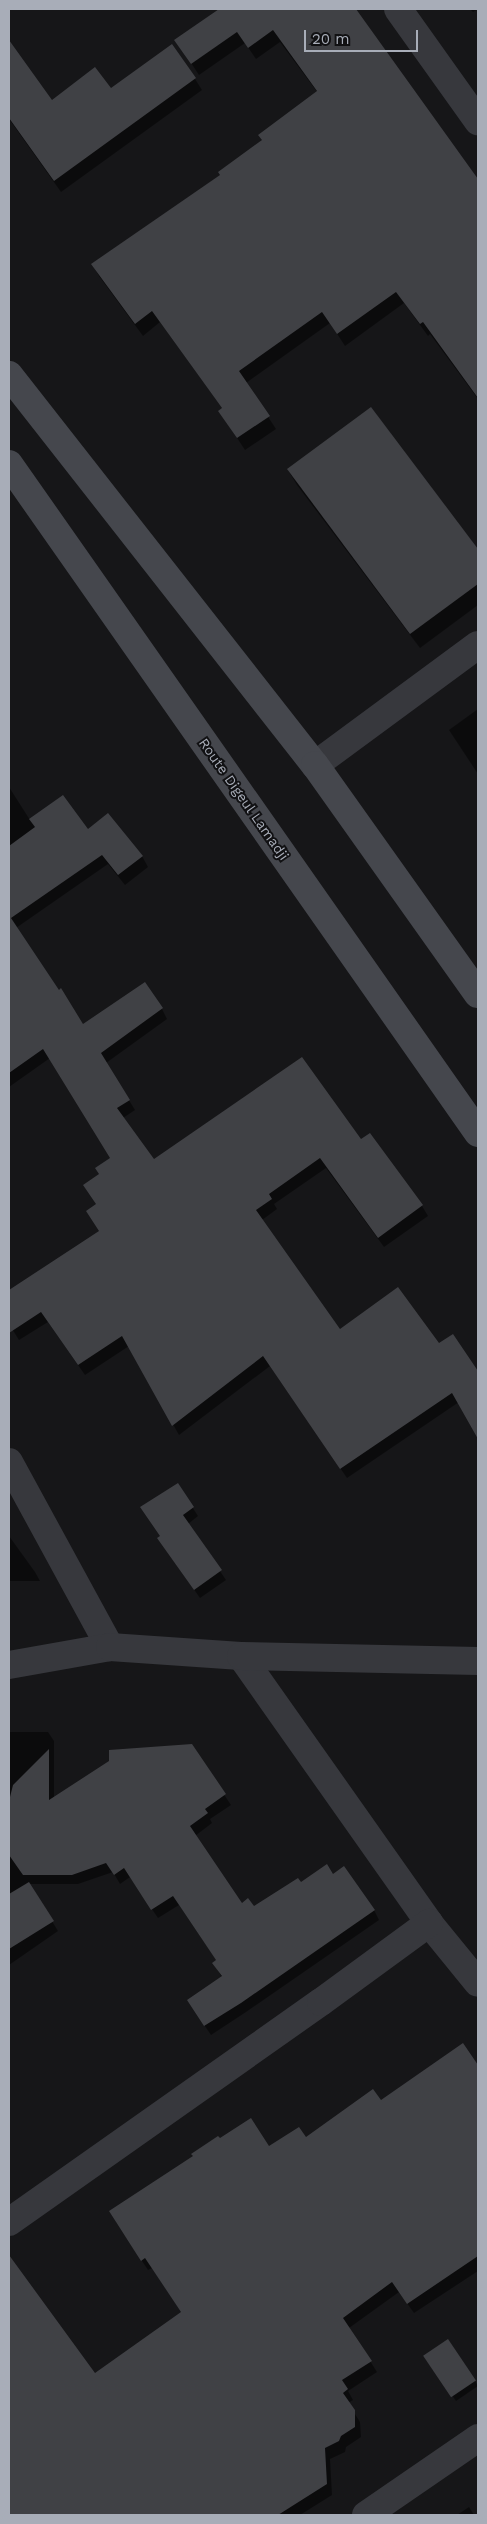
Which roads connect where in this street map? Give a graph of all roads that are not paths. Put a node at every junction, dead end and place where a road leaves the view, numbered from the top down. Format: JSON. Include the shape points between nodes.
{"nodes":[{"id":1,"x":398,"y":9,"type":"edge"},
{"id":2,"x":478,"y":121,"type":"edge"},
{"id":3,"x":9,"y":375,"type":"edge"},
{"id":4,"x":9,"y":464,"type":"edge"},
{"id":5,"x":478,"y":645,"type":"edge"},
{"id":6,"x":315,"y":765,"type":"junction"},
{"id":7,"x":478,"y":994,"type":"edge"},
{"id":8,"x":478,"y":1133,"type":"edge"},
{"id":9,"x":9,"y":1462,"type":"edge"},
{"id":10,"x":110,"y":1647,"type":"junction"},
{"id":11,"x":242,"y":1656,"type":"junction"},
{"id":12,"x":478,"y":1661,"type":"edge"},
{"id":13,"x":9,"y":1665,"type":"edge"},
{"id":14,"x":429,"y":1924,"type":"junction"},
{"id":15,"x":478,"y":1983,"type":"edge"},
{"id":16,"x":9,"y":2222,"type":"edge"},
{"id":17,"x":478,"y":2438,"type":"edge"},
{"id":18,"x":366,"y":2515,"type":"edge"}],
"edges":[{"from":1,"to":2,"type":"street"},
{"from":3,"to":6,"type":"main road"},
{"from":4,"to":8,"type":"main road","name":"Route Digeul Lamadji"},
{"from":5,"to":6,"type":"street"},
{"from":6,"to":7,"type":"main road"},
{"from":9,"to":10,"type":"street"},
{"from":10,"to":11,"type":"street"},
{"from":10,"to":13,"type":"street"},
{"from":11,"to":12,"type":"street"},
{"from":11,"to":14,"type":"street"},
{"from":14,"to":15,"type":"street"},
{"from":14,"to":16,"type":"street"},
{"from":17,"to":18,"type":"street"}]}
